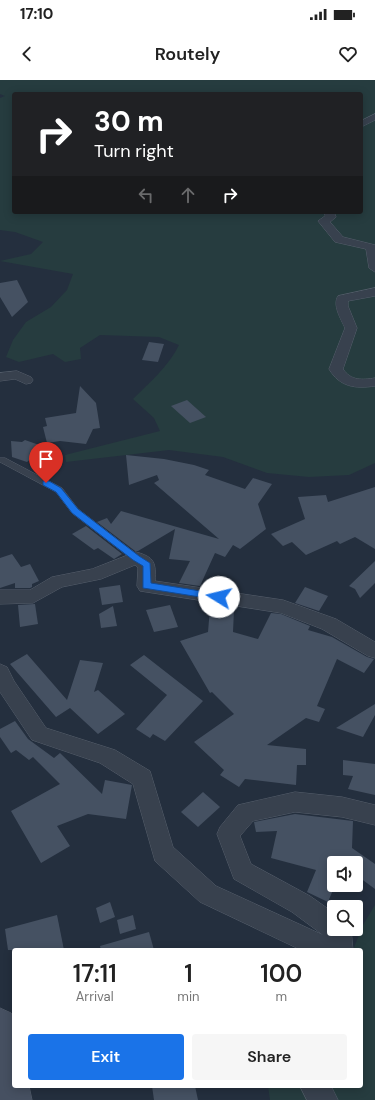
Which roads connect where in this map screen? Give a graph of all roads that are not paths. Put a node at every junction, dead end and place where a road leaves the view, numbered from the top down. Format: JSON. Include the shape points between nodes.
{"nodes":[{"id":1,"x":375,"y":117,"type":"edge"},
{"id":2,"x":363,"y":123,"type":"edge"},
{"id":3,"x":330,"y":214,"type":"edge"},
{"id":4,"x":375,"y":268,"type":"edge"},
{"id":5,"x":375,"y":292,"type":"edge"},
{"id":6,"x":0,"y":377,"type":"edge"},
{"id":7,"x":26,"y":380,"type":"dead end"},
{"id":8,"x":375,"y":382,"type":"edge"},
{"id":9,"x":2,"y":460,"type":"dead end"},
{"id":10,"x":136,"y":558,"type":"junction"},
{"id":11,"x":0,"y":597,"type":"edge"},
{"id":12,"x":375,"y":651,"type":"edge"},
{"id":13,"x":0,"y":672,"type":"edge"},
{"id":14,"x":375,"y":815,"type":"edge"},
{"id":15,"x":327,"y":922,"type":"edge"},
{"id":16,"x":340,"y":936,"type":"edge"},
{"id":17,"x":324,"y":948,"type":"edge"},
{"id":18,"x":340,"y":948,"type":"edge"},
{"id":19,"x":0,"y":1024,"type":"edge"},
{"id":20,"x":12,"y":1085,"type":"edge"},
{"id":21,"x":13,"y":1088,"type":"edge"},
{"id":22,"x":315,"y":1088,"type":"edge"},
{"id":23,"x":15,"y":1100,"type":"edge"},
{"id":24,"x":324,"y":1100,"type":"edge"}],
"edges":[{"from":1,"to":2,"type":"street"},
{"from":3,"to":4,"type":"street","via":[[331,217],[323,221],[339,240],[371,247]]},
{"from":5,"to":8,"type":"street","via":[[342,299],[342,306],[351,328],[336,369],[344,379],[354,385]]},
{"from":6,"to":7,"type":"street","via":[[17,375]]},
{"from":9,"to":10,"type":"lane","via":[[58,490],[75,511]]},
{"from":10,"to":11,"type":"street","via":[[95,575],[58,580],[33,596]]},
{"from":10,"to":12,"type":"street","via":[[147,565],[146,586],[282,607],[329,624]]},
{"from":13,"to":17,"type":"street","via":[[39,734],[107,756],[142,778],[163,853],[208,894]]},
{"from":14,"to":15,"type":"street","via":[[342,807],[295,802],[246,812],[228,834],[242,871],[302,904]]},
{"from":16,"to":18,"type":"street"},
{"from":19,"to":20,"type":"street"},
{"from":21,"to":23,"type":"street"},
{"from":22,"to":24,"type":"street"}]}
